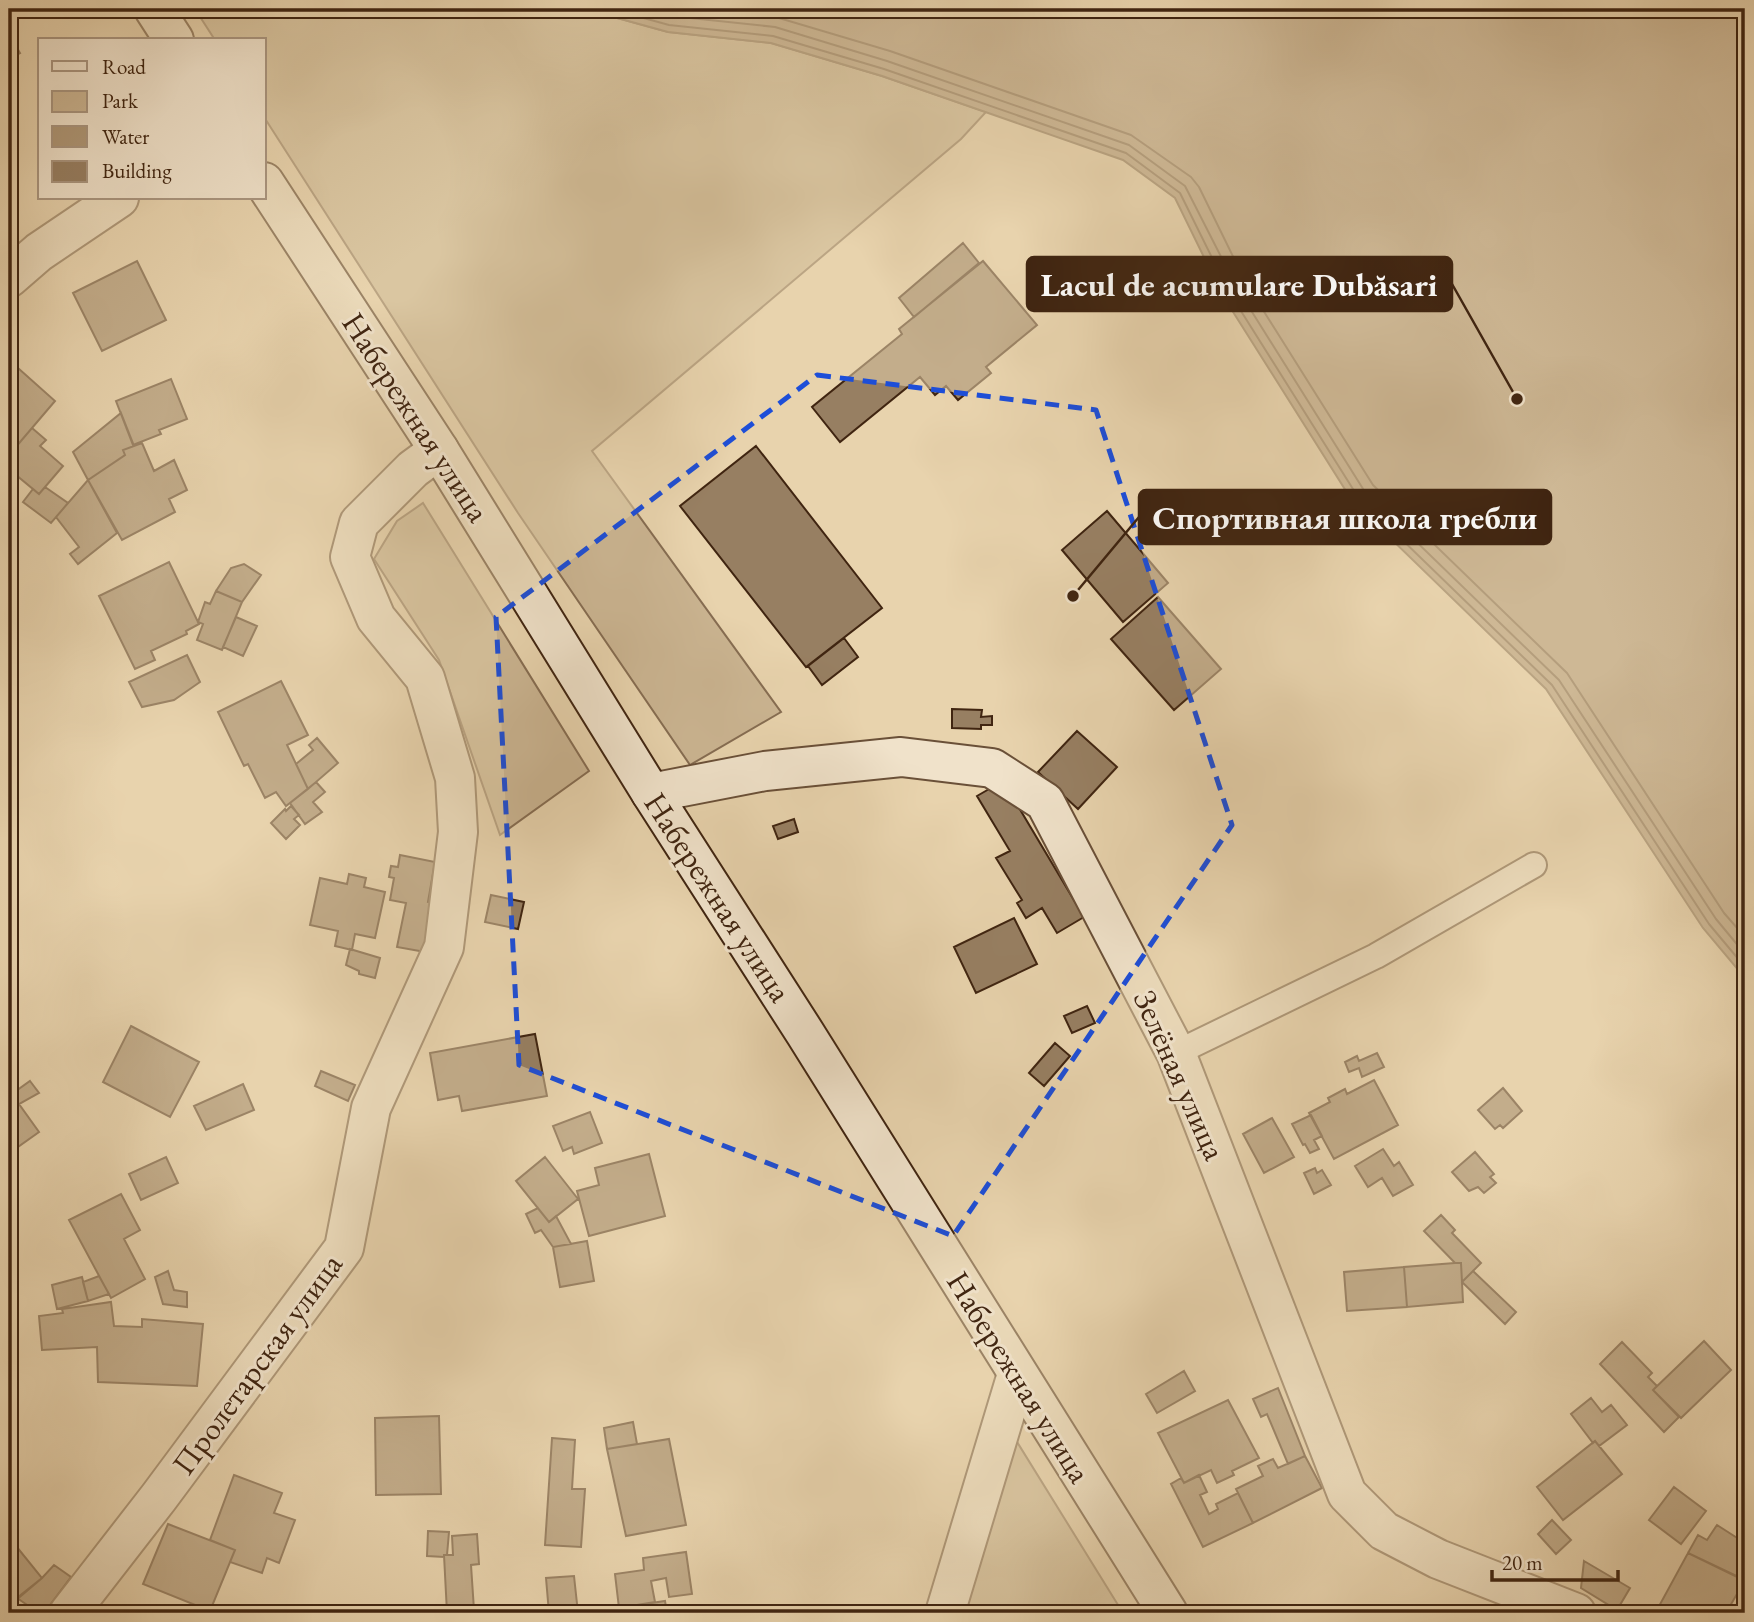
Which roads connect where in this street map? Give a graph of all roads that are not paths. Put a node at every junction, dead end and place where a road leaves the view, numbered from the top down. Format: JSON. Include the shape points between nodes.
{"nodes":[{"id":1,"x":153,"y":9,"type":"edge"},
{"id":2,"x":173,"y":38,"type":"edge"},
{"id":3,"x":266,"y":185,"type":"edge"},
{"id":4,"x":116,"y":200,"type":"edge"},
{"id":5,"x":9,"y":278,"type":"edge"},
{"id":6,"x":439,"y":450,"type":"junction"},
{"id":7,"x":651,"y":793,"type":"junction"},
{"id":8,"x":1534,"y":865,"type":"dead end"},
{"id":9,"x":1176,"y":1053,"type":"junction"},
{"id":10,"x":1017,"y":1374,"type":"junction"},
{"id":11,"x":69,"y":1613,"type":"edge"},
{"id":12,"x":946,"y":1613,"type":"edge"},
{"id":13,"x":1168,"y":1613,"type":"edge"},
{"id":14,"x":1576,"y":1613,"type":"edge"}],
"edges":[{"from":1,"to":2,"type":"street"},
{"from":3,"to":6,"type":"street","name":"Набережная улица"},
{"from":4,"to":5,"type":"street"},
{"from":6,"to":7,"type":"street","name":"Набережная улица"},
{"from":6,"to":11,"type":"street","name":"Пролетарская улица","via":[[359,523],[350,556],[376,618],[425,678],[455,778],[458,832],[444,947],[371,1108],[344,1248]]},
{"from":7,"to":9,"type":"street","name":"Зелёная улица","via":[[765,771],[901,757],[992,768],[1045,802]]},
{"from":7,"to":10,"type":"street","name":"Набережная улица"},
{"from":8,"to":9,"type":"lane","via":[[1376,956]]},
{"from":9,"to":14,"type":"street","name":"Зелёная улица","via":[[1347,1494],[1384,1531],[1438,1559]]},
{"from":10,"to":12,"type":"street"},
{"from":10,"to":13,"type":"street","name":"Набережная улица"}]}
